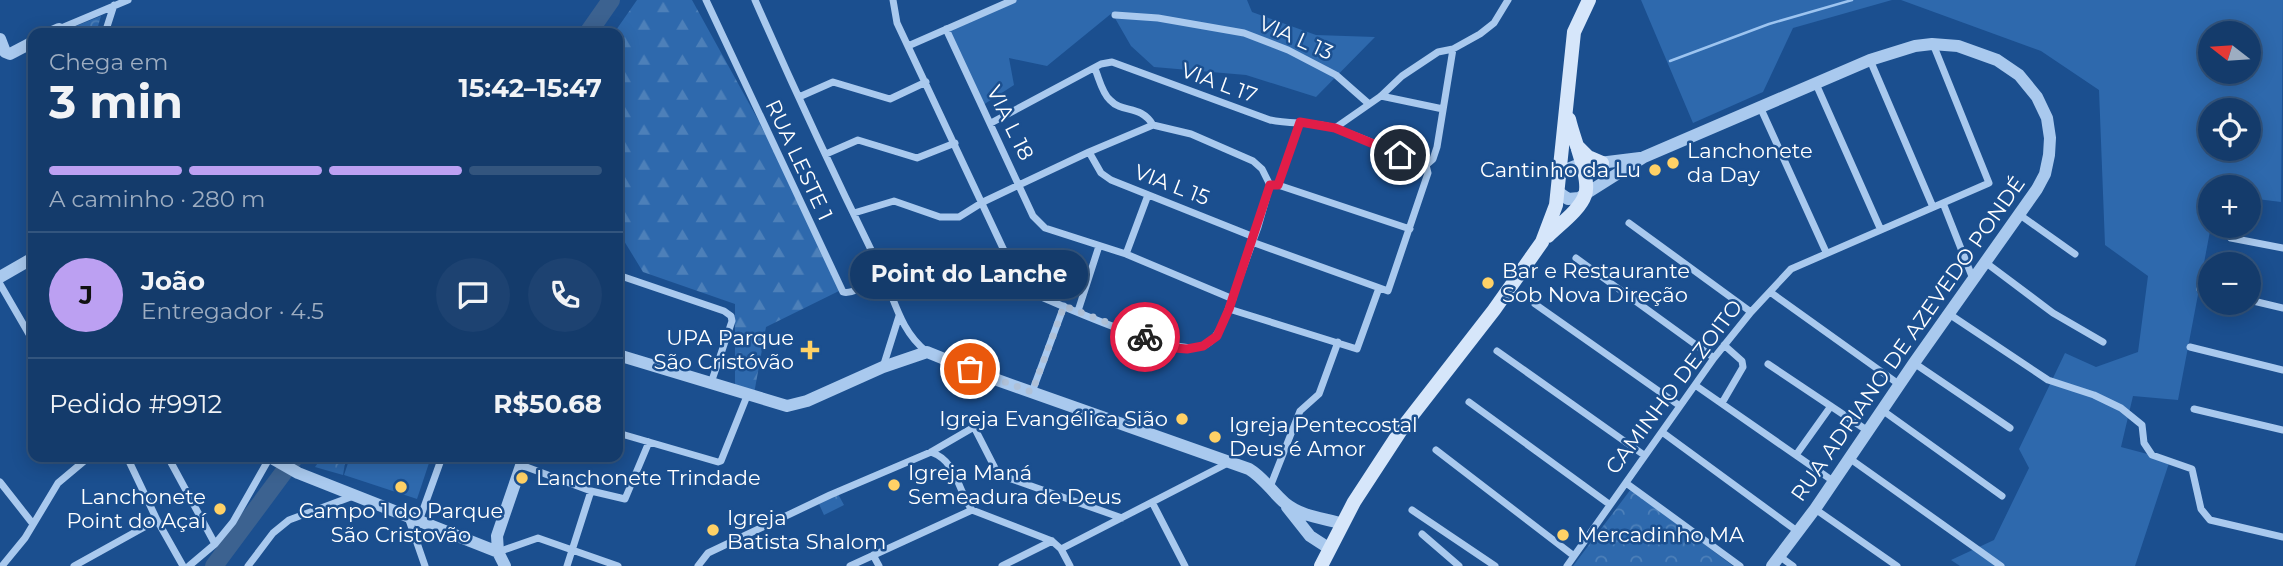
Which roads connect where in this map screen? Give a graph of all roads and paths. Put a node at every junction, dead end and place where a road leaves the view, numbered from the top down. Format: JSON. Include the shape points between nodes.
{"nodes":[{"id":1,"x":128,"y":0,"type":"edge"},
{"id":2,"x":706,"y":0,"type":"edge"},
{"id":3,"x":755,"y":0,"type":"edge"},
{"id":4,"x":893,"y":0,"type":"edge"},
{"id":5,"x":1013,"y":0,"type":"edge"},
{"id":6,"x":1508,"y":0,"type":"edge"},
{"id":7,"x":1589,"y":0,"type":"edge"},
{"id":8,"x":114,"y":5,"type":"junction"},
{"id":9,"x":1115,"y":15,"type":"dead end"},
{"id":10,"x":66,"y":28,"type":"edge"},
{"id":11,"x":107,"y":28,"type":"edge"},
{"id":12,"x":946,"y":29,"type":"junction"},
{"id":13,"x":0,"y":39,"type":"edge"},
{"id":14,"x":1933,"y":44,"type":"junction"},
{"id":15,"x":28,"y":45,"type":"edge"},
{"id":16,"x":908,"y":46,"type":"junction"},
{"id":17,"x":1453,"y":49,"type":"junction"},
{"id":18,"x":1870,"y":60,"type":"junction"},
{"id":19,"x":1095,"y":69,"type":"junction"},
{"id":20,"x":926,"y":82,"type":"junction"},
{"id":21,"x":1816,"y":84,"type":"junction"},
{"id":22,"x":1381,"y":96,"type":"junction"},
{"id":23,"x":799,"y":97,"type":"junction"},
{"id":24,"x":1566,"y":97,"type":"junction"},
{"id":25,"x":1369,"y":104,"type":"junction"},
{"id":26,"x":1443,"y":109,"type":"junction"},
{"id":27,"x":1761,"y":109,"type":"junction"},
{"id":28,"x":1300,"y":122,"type":"junction"},
{"id":29,"x":991,"y":123,"type":"junction"},
{"id":30,"x":1153,"y":125,"type":"junction"},
{"id":31,"x":1335,"y":128,"type":"junction"},
{"id":32,"x":955,"y":143,"type":"junction"},
{"id":33,"x":1575,"y":144,"type":"junction"},
{"id":34,"x":1089,"y":152,"type":"junction"},
{"id":35,"x":826,"y":154,"type":"junction"},
{"id":36,"x":1644,"y":158,"type":"junction"},
{"id":37,"x":1602,"y":163,"type":"junction"},
{"id":38,"x":1582,"y":165,"type":"junction"},
{"id":39,"x":1427,"y":169,"type":"junction"},
{"id":40,"x":1560,"y":175,"type":"junction"},
{"id":41,"x":1020,"y":185,"type":"junction"},
{"id":42,"x":1274,"y":185,"type":"junction"},
{"id":43,"x":1558,"y":192,"type":"junction"},
{"id":44,"x":1586,"y":193,"type":"junction"},
{"id":45,"x":1148,"y":195,"type":"junction"},
{"id":46,"x":983,"y":202,"type":"junction"},
{"id":47,"x":1943,"y":203,"type":"junction"},
{"id":48,"x":1933,"y":207,"type":"junction"},
{"id":49,"x":854,"y":213,"type":"junction"},
{"id":50,"x":2020,"y":215,"type":"junction"},
{"id":51,"x":1629,"y":223,"type":"dead end"},
{"id":52,"x":1881,"y":228,"type":"junction"},
{"id":53,"x":1410,"y":229,"type":"junction"},
{"id":54,"x":2231,"y":238,"type":"dead end"},
{"id":55,"x":1253,"y":240,"type":"junction"},
{"id":56,"x":1542,"y":242,"type":"junction"},
{"id":57,"x":1100,"y":246,"type":"junction"},
{"id":58,"x":2283,"y":248,"type":"edge"},
{"id":59,"x":1826,"y":252,"type":"junction"},
{"id":60,"x":1126,"y":254,"type":"junction"},
{"id":61,"x":2075,"y":254,"type":"dead end"},
{"id":62,"x":1576,"y":257,"type":"dead end"},
{"id":63,"x":28,"y":261,"type":"edge"},
{"id":64,"x":1985,"y":262,"type":"junction"},
{"id":65,"x":883,"y":275,"type":"junction"},
{"id":66,"x":0,"y":277,"type":"edge"},
{"id":67,"x":623,"y":277,"type":"edge"},
{"id":68,"x":1973,"y":279,"type":"junction"},
{"id":69,"x":0,"y":284,"type":"edge"},
{"id":70,"x":1024,"y":288,"type":"junction"},
{"id":71,"x":1379,"y":288,"type":"junction"},
{"id":72,"x":1770,"y":292,"type":"junction"},
{"id":73,"x":1233,"y":299,"type":"junction"},
{"id":74,"x":2261,"y":303,"type":"edge"},
{"id":75,"x":1535,"y":304,"type":"dead end"},
{"id":76,"x":1064,"y":306,"type":"junction"},
{"id":77,"x":2283,"y":308,"type":"edge"},
{"id":78,"x":1229,"y":309,"type":"junction"},
{"id":79,"x":1078,"y":311,"type":"junction"},
{"id":80,"x":1751,"y":312,"type":"junction"},
{"id":81,"x":1949,"y":314,"type":"junction"},
{"id":82,"x":899,"y":316,"type":"junction"},
{"id":83,"x":28,"y":332,"type":"edge"},
{"id":84,"x":1338,"y":342,"type":"junction"},
{"id":85,"x":2103,"y":342,"type":"dead end"},
{"id":86,"x":1724,"y":345,"type":"junction"},
{"id":87,"x":2190,"y":347,"type":"dead end"},
{"id":88,"x":1497,"y":351,"type":"dead end"},
{"id":89,"x":928,"y":352,"type":"junction"},
{"id":90,"x":623,"y":357,"type":"edge"},
{"id":91,"x":1714,"y":358,"type":"junction"},
{"id":92,"x":1914,"y":363,"type":"junction"},
{"id":93,"x":1768,"y":364,"type":"dead end"},
{"id":94,"x":884,"y":367,"type":"junction"},
{"id":95,"x":2283,"y":370,"type":"edge"},
{"id":96,"x":711,"y":384,"type":"junction"},
{"id":97,"x":1695,"y":385,"type":"junction"},
{"id":98,"x":1900,"y":385,"type":"junction"},
{"id":99,"x":1032,"y":392,"type":"junction"},
{"id":100,"x":747,"y":396,"type":"junction"},
{"id":101,"x":1469,"y":402,"type":"dead end"},
{"id":102,"x":1721,"y":403,"type":"junction"},
{"id":103,"x":1680,"y":405,"type":"junction"},
{"id":104,"x":1831,"y":406,"type":"junction"},
{"id":105,"x":2194,"y":409,"type":"dead end"},
{"id":106,"x":1882,"y":410,"type":"junction"},
{"id":107,"x":2010,"y":428,"type":"dead end"},
{"id":108,"x":1868,"y":430,"type":"junction"},
{"id":109,"x":2283,"y":430,"type":"edge"},
{"id":110,"x":1662,"y":432,"type":"junction"},
{"id":111,"x":623,"y":434,"type":"edge"},
{"id":112,"x":649,"y":442,"type":"junction"},
{"id":113,"x":1436,"y":450,"type":"dead end"},
{"id":114,"x":931,"y":452,"type":"junction"},
{"id":115,"x":1644,"y":455,"type":"junction"},
{"id":116,"x":1796,"y":455,"type":"junction"},
{"id":117,"x":1849,"y":458,"type":"junction"},
{"id":118,"x":83,"y":462,"type":"edge"},
{"id":119,"x":129,"y":462,"type":"edge"},
{"id":120,"x":171,"y":462,"type":"edge"},
{"id":121,"x":271,"y":462,"type":"edge"},
{"id":122,"x":278,"y":462,"type":"edge"},
{"id":123,"x":440,"y":462,"type":"edge"},
{"id":124,"x":523,"y":462,"type":"edge"},
{"id":125,"x":525,"y":462,"type":"edge"},
{"id":126,"x":1229,"y":463,"type":"junction"},
{"id":127,"x":1833,"y":481,"type":"junction"},
{"id":128,"x":0,"y":482,"type":"edge"},
{"id":129,"x":1626,"y":483,"type":"junction"},
{"id":130,"x":1270,"y":487,"type":"junction"},
{"id":131,"x":591,"y":491,"type":"junction"},
{"id":132,"x":356,"y":495,"type":"junction"},
{"id":133,"x":2002,"y":496,"type":"dead end"},
{"id":134,"x":1152,"y":502,"type":"junction"},
{"id":135,"x":1609,"y":504,"type":"junction"},
{"id":136,"x":1815,"y":509,"type":"junction"},
{"id":137,"x":972,"y":510,"type":"junction"},
{"id":138,"x":1412,"y":510,"type":"dead end"},
{"id":139,"x":414,"y":518,"type":"junction"},
{"id":140,"x":1122,"y":519,"type":"junction"},
{"id":141,"x":1301,"y":519,"type":"junction"},
{"id":142,"x":157,"y":520,"type":"junction"},
{"id":143,"x":33,"y":524,"type":"junction"},
{"id":144,"x":1343,"y":524,"type":"junction"},
{"id":145,"x":1797,"y":531,"type":"junction"},
{"id":146,"x":1422,"y":534,"type":"dead end"},
{"id":147,"x":2283,"y":537,"type":"edge"},
{"id":148,"x":1052,"y":541,"type":"junction"},
{"id":149,"x":215,"y":544,"type":"junction"},
{"id":150,"x":1061,"y":550,"type":"junction"},
{"id":151,"x":1330,"y":550,"type":"junction"},
{"id":152,"x":498,"y":552,"type":"junction"},
{"id":153,"x":573,"y":552,"type":"junction"},
{"id":154,"x":873,"y":555,"type":"junction"},
{"id":155,"x":1574,"y":556,"type":"junction"},
{"id":156,"x":1776,"y":561,"type":"edge"},
{"id":157,"x":1182,"y":565,"type":"edge"},
{"id":158,"x":2,"y":566,"type":"edge"},
{"id":159,"x":74,"y":566,"type":"edge"},
{"id":160,"x":183,"y":566,"type":"edge"},
{"id":161,"x":190,"y":566,"type":"edge"},
{"id":162,"x":248,"y":566,"type":"edge"},
{"id":163,"x":425,"y":566,"type":"edge"},
{"id":164,"x":505,"y":566,"type":"edge"},
{"id":165,"x":568,"y":566,"type":"edge"},
{"id":166,"x":618,"y":566,"type":"edge"},
{"id":167,"x":698,"y":566,"type":"edge"},
{"id":168,"x":849,"y":566,"type":"edge"},
{"id":169,"x":879,"y":566,"type":"edge"},
{"id":170,"x":1002,"y":566,"type":"edge"},
{"id":171,"x":1070,"y":566,"type":"edge"},
{"id":172,"x":1321,"y":566,"type":"edge"},
{"id":173,"x":1459,"y":566,"type":"edge"},
{"id":174,"x":1495,"y":566,"type":"edge"},
{"id":175,"x":1567,"y":566,"type":"edge"},
{"id":176,"x":1740,"y":566,"type":"edge"},
{"id":177,"x":1793,"y":566,"type":"edge"},
{"id":178,"x":1897,"y":566,"type":"edge"},
{"id":179,"x":2001,"y":566,"type":"edge"}],
"edges":[{"from":1,"to":8,"type":"street"},
{"from":2,"to":65,"type":"street","name":"RUA LESTE 1","via":[[843,292],[849,294]]},
{"from":3,"to":23,"type":"street"},
{"from":4,"to":16,"type":"street"},
{"from":5,"to":12,"type":"street"},
{"from":6,"to":17,"type":"street","via":[[1494,23]]},
{"from":7,"to":24,"type":"main road","via":[[1574,32]]},
{"from":8,"to":10,"type":"street"},
{"from":8,"to":11,"type":"street"},
{"from":9,"to":25,"type":"street","name":"VIA L 13","via":[[1170,19],[1244,33],[1336,75]]},
{"from":12,"to":16,"type":"street"},
{"from":12,"to":29,"type":"street","name":"VIA L 18"},
{"from":13,"to":15,"type":"street","via":[[5,52],[12,54]]},
{"from":14,"to":18,"type":"street","name":"RUA ADRIANO DE AZEVEDO PONDÉ"},
{"from":14,"to":47,"type":"street","name":"CAMINHO DEZOITO","via":[[1989,181]]},
{"from":14,"to":50,"type":"street","name":"RUA ADRIANO DE AZEVEDO PONDÉ","via":[[1969,49],[1997,60],[2019,75],[2037,97],[2047,118],[2049,155],[2045,174]]},
{"from":16,"to":20,"type":"street"},
{"from":17,"to":22,"type":"street","via":[[1438,52]]},
{"from":17,"to":26,"type":"street"},
{"from":18,"to":21,"type":"street","name":"RUA ADRIANO DE AZEVEDO PONDÉ"},
{"from":18,"to":48,"type":"street"},
{"from":19,"to":28,"type":"street","name":"VIA L 17","via":[[1107,62],[1120,64],[1270,120]]},
{"from":19,"to":29,"type":"street","name":"VIA L 17"},
{"from":19,"to":30,"type":"street","via":[[1108,99],[1142,112]]},
{"from":20,"to":23,"type":"street","via":[[890,99],[833,82]]},
{"from":20,"to":32,"type":"street"},
{"from":21,"to":27,"type":"street","name":"RUA ADRIANO DE AZEVEDO PONDÉ"},
{"from":21,"to":52,"type":"street"},
{"from":22,"to":25,"type":"street"},
{"from":22,"to":26,"type":"street"},
{"from":23,"to":35,"type":"street"},
{"from":24,"to":33,"type":"main road"},
{"from":24,"to":40,"type":"main road"},
{"from":25,"to":31,"type":"street"},
{"from":26,"to":39,"type":"street","via":[[1435,154]]},
{"from":27,"to":36,"type":"street","name":"RUA ADRIANO DE AZEVEDO PONDÉ"},
{"from":27,"to":59,"type":"street"},
{"from":28,"to":31,"type":"street","name":"VIA L 17"},
{"from":28,"to":42,"type":"street"},
{"from":29,"to":41,"type":"street","name":"VIA L 18"},
{"from":30,"to":34,"type":"street"},
{"from":30,"to":42,"type":"street","via":[[1191,134],[1253,161]]},
{"from":31,"to":39,"type":"street","name":"VIA L 17"},
{"from":32,"to":35,"type":"street","via":[[922,158],[858,140]]},
{"from":32,"to":46,"type":"street"},
{"from":33,"to":37,"type":"main road"},
{"from":33,"to":38,"type":"main road"},
{"from":34,"to":41,"type":"street"},
{"from":34,"to":45,"type":"street","name":"VIA L 15","via":[[1107,178]]},
{"from":35,"to":49,"type":"street"},
{"from":36,"to":37,"type":"street","name":"RUA ADRIANO DE AZEVEDO PONDÉ"},
{"from":36,"to":44,"type":"street","name":"RUA ADRIANO DE AZEVEDO PONDÉ"},
{"from":37,"to":38,"type":"street","name":"RUA ADRIANO DE AZEVEDO PONDÉ"},
{"from":38,"to":40,"type":"street","name":"RUA ADRIANO DE AZEVEDO PONDÉ"},
{"from":38,"to":44,"type":"main road"},
{"from":39,"to":53,"type":"street"},
{"from":40,"to":43,"type":"main road"},
{"from":41,"to":46,"type":"street"},
{"from":41,"to":57,"type":"street","name":"VIA L 18","via":[[1036,220],[1045,228]]},
{"from":42,"to":53,"type":"street"},
{"from":42,"to":55,"type":"street"},
{"from":43,"to":44,"type":"street","via":[[1568,199]]},
{"from":43,"to":56,"type":"main road"},
{"from":44,"to":56,"type":"main road"},
{"from":45,"to":55,"type":"street","name":"VIA L 15"},
{"from":45,"to":60,"type":"street"},
{"from":46,"to":49,"type":"street","via":[[953,218],[898,201]]},
{"from":46,"to":70,"type":"street"},
{"from":47,"to":48,"type":"street","name":"CAMINHO DEZOITO"},
{"from":47,"to":68,"type":"street"},
{"from":48,"to":52,"type":"street","name":"CAMINHO DEZOITO"},
{"from":49,"to":65,"type":"street"},
{"from":50,"to":61,"type":"street"},
{"from":50,"to":64,"type":"street","name":"RUA ADRIANO DE AZEVEDO PONDÉ"},
{"from":51,"to":80,"type":"street"},
{"from":52,"to":59,"type":"street","name":"CAMINHO DEZOITO"},
{"from":53,"to":71,"type":"street","via":[[1388,291]]},
{"from":54,"to":58,"type":"street"},
{"from":55,"to":71,"type":"street"},
{"from":55,"to":73,"type":"street"},
{"from":56,"to":144,"type":"main road","via":[[1403,427]]},
{"from":57,"to":60,"type":"street"},
{"from":57,"to":79,"type":"street"},
{"from":59,"to":72,"type":"street","name":"CAMINHO DEZOITO","via":[[1795,266]]},
{"from":60,"to":73,"type":"street"},
{"from":62,"to":91,"type":"street"},
{"from":63,"to":66,"type":"street"},
{"from":64,"to":68,"type":"street","name":"RUA ADRIANO DE AZEVEDO PONDÉ"},
{"from":64,"to":85,"type":"street","via":[[2053,313]]},
{"from":65,"to":70,"type":"street","via":[[922,260],[1003,289]]},
{"from":65,"to":82,"type":"street"},
{"from":67,"to":96,"type":"street","via":[[732,316]]},
{"from":68,"to":81,"type":"street","name":"RUA ADRIANO DE AZEVEDO PONDÉ"},
{"from":69,"to":83,"type":"street"},
{"from":70,"to":76,"type":"street"},
{"from":71,"to":84,"type":"street","via":[[1357,349]]},
{"from":72,"to":80,"type":"street","name":"CAMINHO DEZOITO"},
{"from":72,"to":98,"type":"street"},
{"from":73,"to":78,"type":"street"},
{"from":74,"to":77,"type":"street"},
{"from":75,"to":103,"type":"street"},
{"from":76,"to":79,"type":"street"},
{"from":76,"to":99,"type":"street"},
{"from":78,"to":79,"type":"street","via":[[1217,336],[1203,346],[1187,349]]},
{"from":78,"to":84,"type":"street"},
{"from":80,"to":86,"type":"street","name":"CAMINHO DEZOITO"},
{"from":81,"to":92,"type":"street","name":"RUA ADRIANO DE AZEVEDO PONDÉ"},
{"from":81,"to":147,"type":"street","via":[[2048,380],[2121,408],[2141,425],[2152,455],[2192,469],[2201,509],[2210,520]]},
{"from":82,"to":89,"type":"street","via":[[911,337]]},
{"from":82,"to":94,"type":"street"},
{"from":84,"to":130,"type":"street","via":[[1319,394],[1300,411]]},
{"from":86,"to":91,"type":"street","name":"CAMINHO DEZOITO"},
{"from":86,"to":102,"type":"street","via":[[1743,367]]},
{"from":87,"to":95,"type":"street"},
{"from":88,"to":115,"type":"street"},
{"from":89,"to":94,"type":"street"},
{"from":89,"to":99,"type":"street"},
{"from":90,"to":96,"type":"street"},
{"from":91,"to":97,"type":"street","name":"CAMINHO DEZOITO"},
{"from":92,"to":98,"type":"street","name":"RUA ADRIANO DE AZEVEDO PONDÉ"},
{"from":92,"to":107,"type":"street"},
{"from":93,"to":104,"type":"street"},
{"from":94,"to":100,"type":"street","via":[[794,406]]},
{"from":96,"to":100,"type":"street"},
{"from":97,"to":102,"type":"street"},
{"from":97,"to":103,"type":"street","name":"CAMINHO DEZOITO"},
{"from":98,"to":106,"type":"street","name":"RUA ADRIANO DE AZEVEDO PONDÉ"},
{"from":99,"to":126,"type":"street"},
{"from":100,"to":112,"type":"street","via":[[721,461]]},
{"from":101,"to":135,"type":"street"},
{"from":102,"to":116,"type":"street"},
{"from":103,"to":110,"type":"street","name":"CAMINHO DEZOITO"},
{"from":104,"to":108,"type":"street"},
{"from":104,"to":116,"type":"street"},
{"from":105,"to":109,"type":"street"},
{"from":106,"to":108,"type":"street","name":"RUA ADRIANO DE AZEVEDO PONDÉ"},
{"from":106,"to":133,"type":"street"},
{"from":108,"to":117,"type":"street","name":"RUA ADRIANO DE AZEVEDO PONDÉ"},
{"from":110,"to":115,"type":"street","name":"CAMINHO DEZOITO"},
{"from":110,"to":145,"type":"street"},
{"from":111,"to":112,"type":"street"},
{"from":112,"to":131,"type":"street","via":[[625,499]]},
{"from":113,"to":155,"type":"street"},
{"from":114,"to":137,"type":"street","via":[[951,466]]},
{"from":114,"to":140,"type":"street","via":[[974,427],[1003,476]]},
{"from":114,"to":167,"type":"street","via":[[708,552]]},
{"from":115,"to":129,"type":"street","name":"CAMINHO DEZOITO"},
{"from":116,"to":127,"type":"street"},
{"from":117,"to":127,"type":"street","name":"RUA ADRIANO DE AZEVEDO PONDÉ"},
{"from":117,"to":179,"type":"street"},
{"from":118,"to":143,"type":"street","via":[[58,483]]},
{"from":119,"to":142,"type":"street"},
{"from":120,"to":149,"type":"street"},
{"from":121,"to":149,"type":"street"},
{"from":122,"to":132,"type":"street"},
{"from":123,"to":139,"type":"street"},
{"from":124,"to":152,"type":"street","via":[[497,536]]},
{"from":125,"to":131,"type":"street"},
{"from":126,"to":130,"type":"street","via":[[1258,475]]},
{"from":126,"to":134,"type":"street"},
{"from":127,"to":136,"type":"street","name":"RUA ADRIANO DE AZEVEDO PONDÉ"},
{"from":128,"to":143,"type":"street"},
{"from":129,"to":135,"type":"street","name":"CAMINHO DEZOITO"},
{"from":129,"to":176,"type":"street"},
{"from":130,"to":141,"type":"street"},
{"from":131,"to":153,"type":"street"},
{"from":132,"to":139,"type":"street"},
{"from":132,"to":162,"type":"street","via":[[289,520]]},
{"from":134,"to":140,"type":"street"},
{"from":134,"to":157,"type":"street"},
{"from":135,"to":155,"type":"street","name":"CAMINHO DEZOITO"},
{"from":136,"to":145,"type":"street","name":"RUA ADRIANO DE AZEVEDO PONDÉ"},
{"from":136,"to":178,"type":"street"},
{"from":137,"to":148,"type":"street"},
{"from":137,"to":154,"type":"street"},
{"from":138,"to":174,"type":"street"},
{"from":139,"to":152,"type":"street"},
{"from":139,"to":163,"type":"street"},
{"from":140,"to":150,"type":"street"},
{"from":141,"to":144,"type":"street"},
{"from":141,"to":151,"type":"street","via":[[1310,536]]},
{"from":142,"to":159,"type":"street"},
{"from":142,"to":160,"type":"street"},
{"from":143,"to":158,"type":"street"},
{"from":144,"to":151,"type":"main road"},
{"from":145,"to":156,"type":"street","name":"RUA ADRIANO DE AZEVEDO PONDÉ"},
{"from":146,"to":173,"type":"street"},
{"from":148,"to":150,"type":"street"},
{"from":148,"to":170,"type":"street"},
{"from":149,"to":161,"type":"street"},
{"from":150,"to":171,"type":"street"},
{"from":151,"to":172,"type":"main road"},
{"from":152,"to":153,"type":"street","via":[[538,538]]},
{"from":152,"to":164,"type":"street"},
{"from":153,"to":165,"type":"street"},
{"from":153,"to":166,"type":"street"},
{"from":154,"to":168,"type":"street"},
{"from":154,"to":169,"type":"street"},
{"from":155,"to":175,"type":"street","name":"CAMINHO DEZOITO"},
{"from":156,"to":177,"type":"street"}]}
